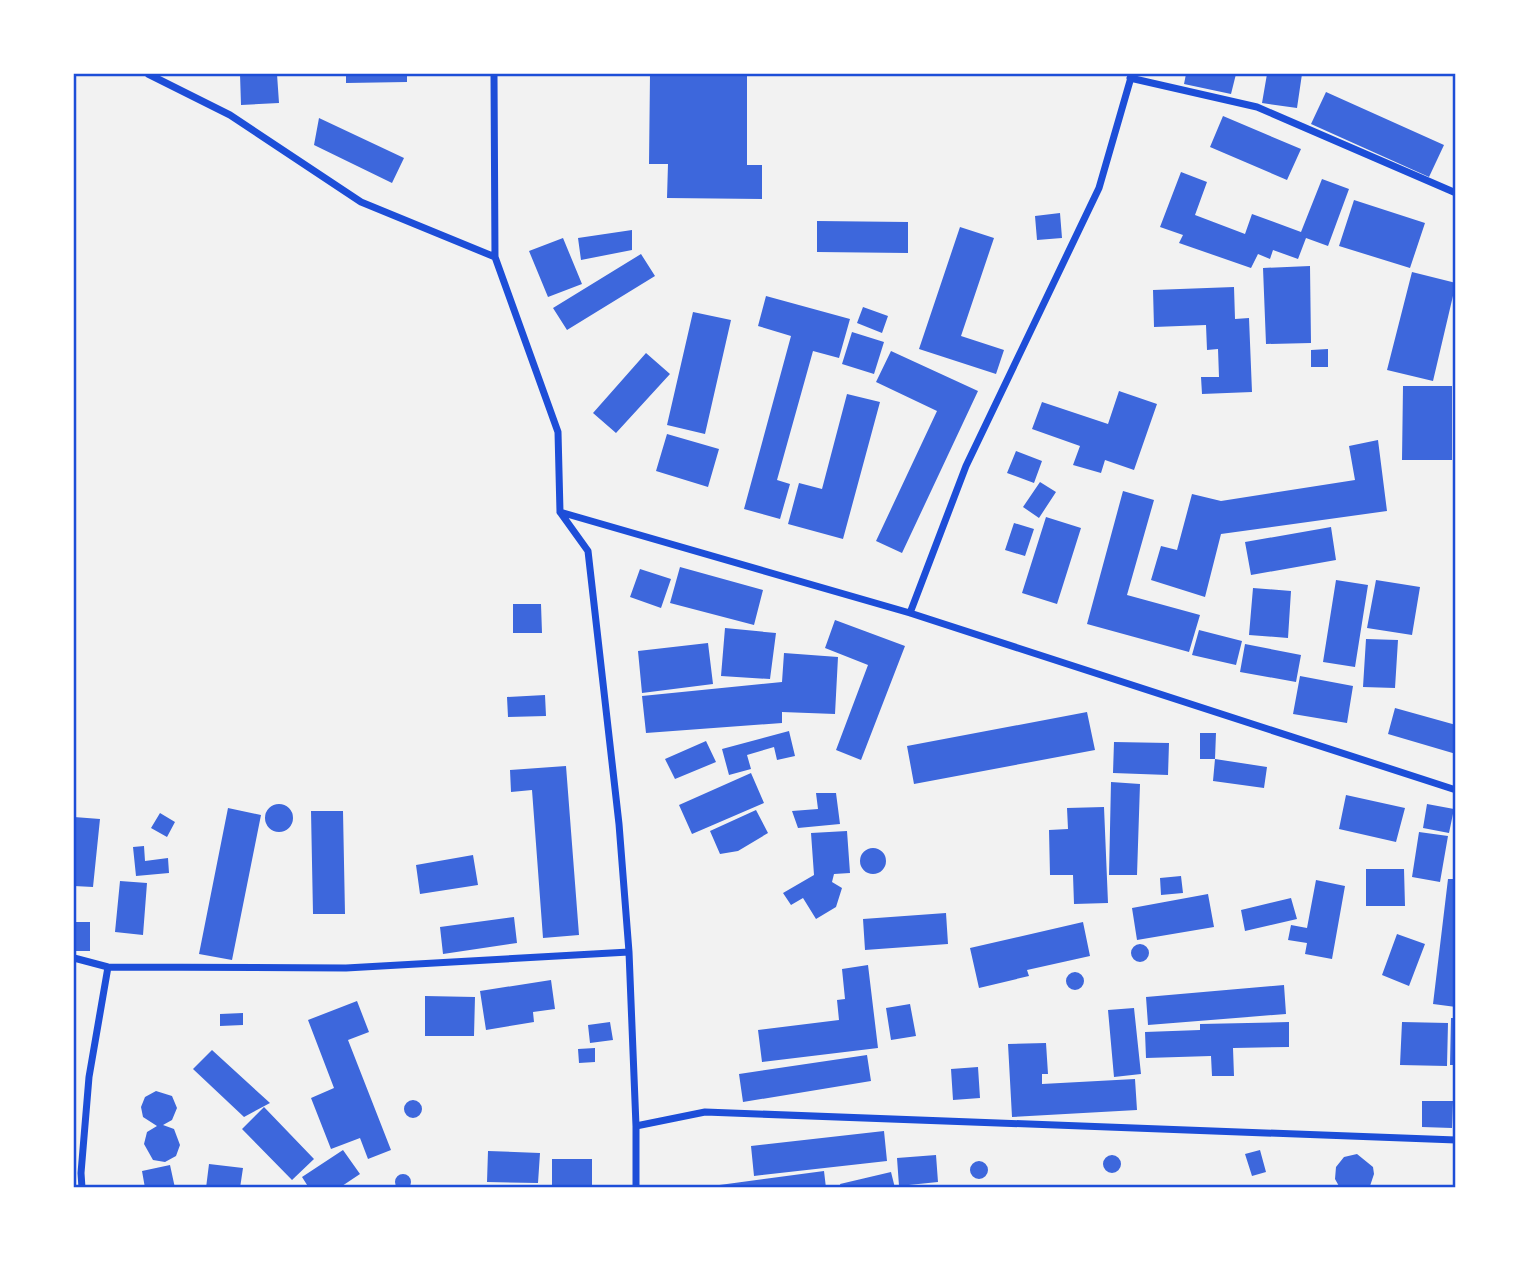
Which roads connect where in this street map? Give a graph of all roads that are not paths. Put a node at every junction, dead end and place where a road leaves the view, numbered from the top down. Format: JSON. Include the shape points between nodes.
{"nodes":[{"id":1,"x":148,"y":74,"type":"edge"},
{"id":2,"x":494,"y":74,"type":"edge"},
{"id":3,"x":1131,"y":76,"type":"edge"},
{"id":4,"x":1455,"y":193,"type":"edge"},
{"id":5,"x":495,"y":257,"type":"junction"},
{"id":6,"x":560,"y":512,"type":"junction"},
{"id":7,"x":911,"y":612,"type":"junction"},
{"id":8,"x":1455,"y":790,"type":"edge"},
{"id":9,"x":629,"y":952,"type":"junction"},
{"id":10,"x":74,"y":958,"type":"edge"},
{"id":11,"x":108,"y":967,"type":"junction"},
{"id":12,"x":636,"y":1126,"type":"junction"},
{"id":13,"x":1455,"y":1140,"type":"edge"},
{"id":14,"x":82,"y":1188,"type":"edge"},
{"id":15,"x":636,"y":1188,"type":"edge"}],
"edges":[{"from":1,"to":5,"type":"street","via":[[230,115],[361,202]]},
{"from":2,"to":5,"type":"street"},
{"from":3,"to":4,"type":"street","via":[[1257,107]]},
{"from":3,"to":7,"type":"street","via":[[1100,188],[966,466]]},
{"from":5,"to":6,"type":"street","via":[[558,432]]},
{"from":6,"to":7,"type":"street"},
{"from":6,"to":9,"type":"street","via":[[588,551]]},
{"from":7,"to":8,"type":"street"},
{"from":9,"to":11,"type":"street","via":[[346,968]]},
{"from":9,"to":12,"type":"street"},
{"from":10,"to":11,"type":"street"},
{"from":11,"to":14,"type":"street","via":[[89,1077]]},
{"from":12,"to":13,"type":"street","via":[[705,1112]]},
{"from":12,"to":15,"type":"street"}]}
